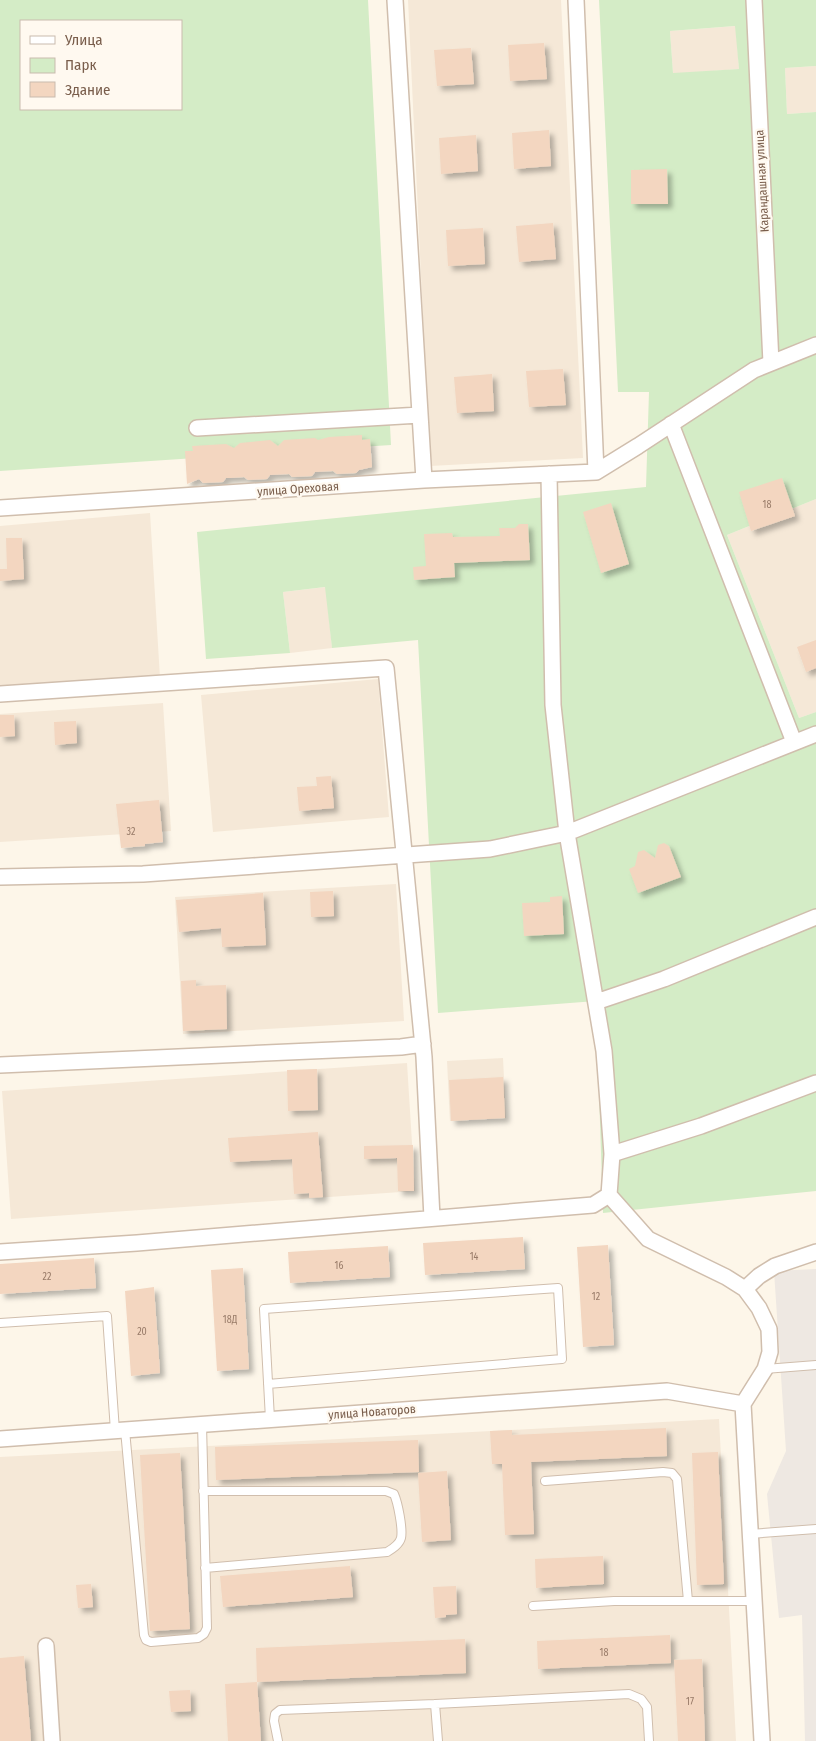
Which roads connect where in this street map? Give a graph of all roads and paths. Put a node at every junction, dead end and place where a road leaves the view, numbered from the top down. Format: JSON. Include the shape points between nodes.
{"nodes":[{"id":1,"x":395,"y":0,"type":"edge"},
{"id":2,"x":576,"y":0,"type":"edge"},
{"id":3,"x":754,"y":0,"type":"edge"},
{"id":4,"x":816,"y":345,"type":"edge"},
{"id":5,"x":771,"y":363,"type":"junction"},
{"id":6,"x":420,"y":415,"type":"junction"},
{"id":7,"x":671,"y":424,"type":"junction"},
{"id":8,"x":197,"y":428,"type":"dead end"},
{"id":9,"x":596,"y":472,"type":"junction"},
{"id":10,"x":549,"y":474,"type":"junction"},
{"id":11,"x":424,"y":480,"type":"junction"},
{"id":12,"x":0,"y":508,"type":"edge"},
{"id":13,"x":0,"y":694,"type":"edge"},
{"id":14,"x":816,"y":734,"type":"edge"},
{"id":15,"x":794,"y":742,"type":"junction"},
{"id":16,"x":567,"y":833,"type":"junction"},
{"id":17,"x":405,"y":855,"type":"junction"},
{"id":18,"x":0,"y":877,"type":"edge"},
{"id":19,"x":816,"y":917,"type":"edge"},
{"id":20,"x":596,"y":1002,"type":"junction"},
{"id":21,"x":423,"y":1044,"type":"junction"},
{"id":22,"x":0,"y":1065,"type":"edge"},
{"id":23,"x":816,"y":1083,"type":"edge"},
{"id":24,"x":612,"y":1154,"type":"junction"},
{"id":25,"x":609,"y":1195,"type":"junction"},
{"id":26,"x":432,"y":1218,"type":"junction"},
{"id":27,"x":0,"y":1252,"type":"edge"},
{"id":28,"x":816,"y":1252,"type":"edge"},
{"id":29,"x":745,"y":1289,"type":"junction"},
{"id":30,"x":0,"y":1323,"type":"edge"},
{"id":31,"x":816,"y":1365,"type":"edge"},
{"id":32,"x":765,"y":1370,"type":"junction"},
{"id":33,"x":268,"y":1384,"type":"junction"},
{"id":34,"x":742,"y":1404,"type":"junction"},
{"id":35,"x":270,"y":1420,"type":"junction"},
{"id":36,"x":202,"y":1424,"type":"junction"},
{"id":37,"x":120,"y":1430,"type":"junction"},
{"id":38,"x":0,"y":1439,"type":"edge"},
{"id":39,"x":545,"y":1481,"type":"dead end"},
{"id":40,"x":203,"y":1491,"type":"junction"},
{"id":41,"x":816,"y":1529,"type":"edge"},
{"id":42,"x":750,"y":1534,"type":"junction"},
{"id":43,"x":205,"y":1568,"type":"junction"},
{"id":44,"x":688,"y":1601,"type":"junction"},
{"id":45,"x":753,"y":1601,"type":"junction"},
{"id":46,"x":533,"y":1606,"type":"dead end"},
{"id":47,"x":46,"y":1646,"type":"dead end"},
{"id":48,"x":436,"y":1704,"type":"junction"},
{"id":49,"x":52,"y":1741,"type":"edge"},
{"id":50,"x":278,"y":1741,"type":"edge"},
{"id":51,"x":438,"y":1741,"type":"edge"},
{"id":52,"x":649,"y":1741,"type":"edge"},
{"id":53,"x":762,"y":1741,"type":"edge"}],
"edges":[{"from":1,"to":6,"type":"street"},
{"from":2,"to":9,"type":"street"},
{"from":3,"to":5,"type":"street","name":"Карандашная улица"},
{"from":4,"to":5,"type":"street"},
{"from":5,"to":7,"type":"street","via":[[754,370]]},
{"from":6,"to":8,"type":"street"},
{"from":6,"to":11,"type":"street"},
{"from":7,"to":9,"type":"street"},
{"from":7,"to":15,"type":"street"},
{"from":9,"to":10,"type":"street","name":"улица Ореховая"},
{"from":10,"to":11,"type":"street","name":"улица Ореховая"},
{"from":10,"to":16,"type":"street","via":[[553,705]]},
{"from":11,"to":12,"type":"street","name":"улица Ореховая"},
{"from":13,"to":17,"type":"street","via":[[386,668]]},
{"from":14,"to":15,"type":"street"},
{"from":15,"to":16,"type":"street"},
{"from":16,"to":17,"type":"street","via":[[490,849]]},
{"from":16,"to":20,"type":"street"},
{"from":17,"to":18,"type":"street","via":[[143,874]]},
{"from":17,"to":21,"type":"street"},
{"from":19,"to":20,"type":"street","via":[[664,979]]},
{"from":20,"to":24,"type":"street","via":[[604,1051]]},
{"from":21,"to":22,"type":"street"},
{"from":21,"to":26,"type":"street"},
{"from":23,"to":24,"type":"street","via":[[701,1126]]},
{"from":24,"to":25,"type":"street"},
{"from":25,"to":26,"type":"street","via":[[593,1205]]},
{"from":25,"to":29,"type":"street","via":[[648,1239]]},
{"from":26,"to":27,"type":"street"},
{"from":28,"to":29,"type":"street","via":[[775,1266]]},
{"from":29,"to":32,"type":"street","via":[[759,1308],[768,1329],[770,1352]]},
{"from":30,"to":37,"type":"lane","via":[[107,1316]]},
{"from":31,"to":32,"type":"lane"},
{"from":32,"to":34,"type":"street"},
{"from":33,"to":33,"type":"lane","via":[[264,1309],[558,1288],[562,1359]]},
{"from":33,"to":35,"type":"lane"},
{"from":34,"to":35,"type":"street","name":"улица Новаторов","via":[[668,1391]]},
{"from":34,"to":42,"type":"street"},
{"from":35,"to":36,"type":"street","name":"улица Новаторов"},
{"from":36,"to":37,"type":"street","name":"улица Новаторов"},
{"from":36,"to":40,"type":"lane"},
{"from":37,"to":38,"type":"street","name":"улица Новаторов"},
{"from":37,"to":43,"type":"lane","via":[[146,1640],[198,1638],[204,1634],[207,1628]]},
{"from":39,"to":44,"type":"lane","via":[[672,1473],[677,1479]]},
{"from":40,"to":43,"type":"lane"},
{"from":40,"to":43,"type":"lane","via":[[386,1491],[394,1494],[398,1505],[401,1538],[387,1552]]},
{"from":41,"to":42,"type":"lane"},
{"from":42,"to":45,"type":"street"},
{"from":44,"to":45,"type":"lane"},
{"from":44,"to":46,"type":"lane"},
{"from":45,"to":53,"type":"street"},
{"from":47,"to":49,"type":"street"},
{"from":48,"to":50,"type":"lane","via":[[280,1710],[274,1714]]},
{"from":48,"to":51,"type":"lane"},
{"from":48,"to":52,"type":"lane","via":[[629,1694],[641,1699],[647,1707]]}]}
